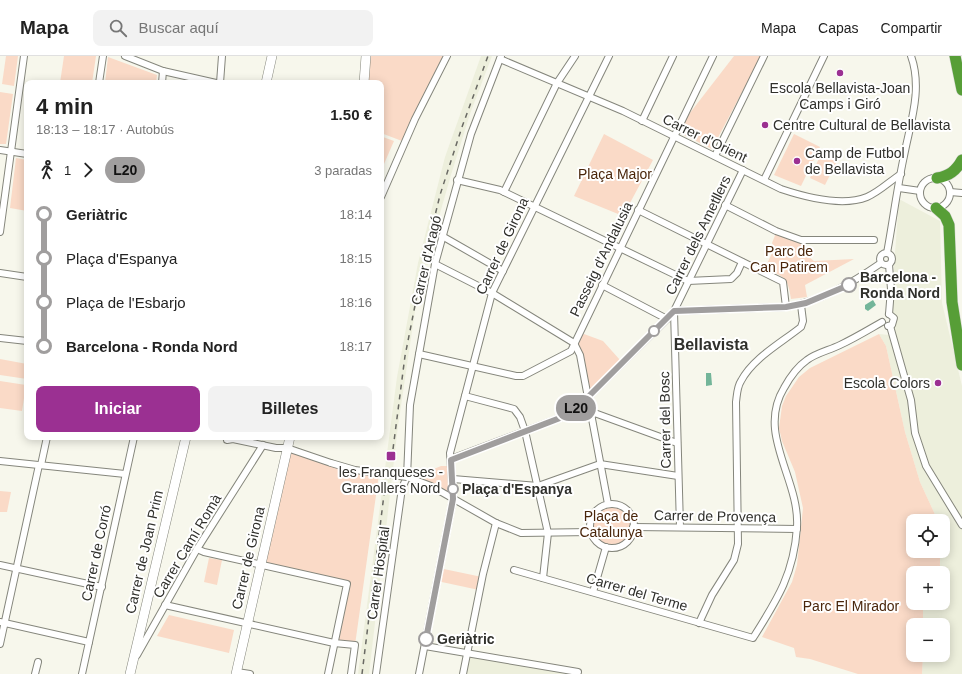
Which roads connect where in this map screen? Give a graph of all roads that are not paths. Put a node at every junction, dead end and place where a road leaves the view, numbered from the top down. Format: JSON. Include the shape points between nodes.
{"nodes":[{"id":1,"x":24,"y":56,"type":"edge"},
{"id":2,"x":103,"y":56,"type":"edge"},
{"id":3,"x":125,"y":56,"type":"edge"},
{"id":4,"x":222,"y":56,"type":"edge"},
{"id":5,"x":272,"y":56,"type":"edge"},
{"id":6,"x":366,"y":56,"type":"edge"},
{"id":7,"x":447,"y":56,"type":"edge"},
{"id":8,"x":575,"y":56,"type":"edge"},
{"id":9,"x":609,"y":56,"type":"edge"},
{"id":10,"x":673,"y":56,"type":"edge"},
{"id":11,"x":713,"y":56,"type":"edge"},
{"id":12,"x":764,"y":56,"type":"edge"},
{"id":13,"x":824,"y":56,"type":"edge"},
{"id":14,"x":910,"y":56,"type":"edge"},
{"id":15,"x":955,"y":56,"type":"edge"},
{"id":16,"x":500,"y":57,"type":"edge"},
{"id":17,"x":163,"y":71,"type":"junction"},
{"id":18,"x":99,"y":80,"type":"edge"},
{"id":19,"x":162,"y":80,"type":"edge"},
{"id":20,"x":203,"y":80,"type":"edge"},
{"id":21,"x":220,"y":80,"type":"edge"},
{"id":22,"x":267,"y":80,"type":"edge"},
{"id":23,"x":364,"y":80,"type":"edge"},
{"id":24,"x":557,"y":83,"type":"junction"},
{"id":25,"x":962,"y":90,"type":"edge"},
{"id":26,"x":590,"y":96,"type":"junction"},
{"id":27,"x":642,"y":120,"type":"junction"},
{"id":28,"x":674,"y":136,"type":"junction"},
{"id":29,"x":0,"y":150,"type":"edge"},
{"id":30,"x":11,"y":151,"type":"junction"},
{"id":31,"x":24,"y":153,"type":"edge"},
{"id":32,"x":715,"y":156,"type":"junction"},
{"id":33,"x":962,"y":160,"type":"edge"},
{"id":34,"x":743,"y":170,"type":"junction"},
{"id":35,"x":901,"y":174,"type":"junction"},
{"id":36,"x":937,"y":178,"type":"junction"},
{"id":37,"x":457,"y":180,"type":"junction"},
{"id":38,"x":764,"y":180,"type":"junction"},
{"id":39,"x":898,"y":188,"type":"junction"},
{"id":40,"x":384,"y":190,"type":"edge"},
{"id":41,"x":920,"y":191,"type":"junction"},
{"id":42,"x":504,"y":192,"type":"junction"},
{"id":43,"x":950,"y":192,"type":"junction"},
{"id":44,"x":962,"y":193,"type":"edge"},
{"id":45,"x":725,"y":205,"type":"junction"},
{"id":46,"x":536,"y":207,"type":"junction"},
{"id":47,"x":936,"y":208,"type":"junction"},
{"id":48,"x":638,"y":210,"type":"junction"},
{"id":49,"x":0,"y":232,"type":"edge"},
{"id":50,"x":442,"y":236,"type":"junction"},
{"id":51,"x":874,"y":240,"type":"dead end"},
{"id":52,"x":706,"y":244,"type":"junction"},
{"id":53,"x":620,"y":247,"type":"junction"},
{"id":54,"x":887,"y":253,"type":"junction"},
{"id":55,"x":742,"y":262,"type":"junction"},
{"id":56,"x":881,"y":263,"type":"junction"},
{"id":57,"x":435,"y":264,"type":"junction"},
{"id":58,"x":888,"y":265,"type":"junction"},
{"id":59,"x":504,"y":271,"type":"junction"},
{"id":60,"x":0,"y":273,"type":"edge"},
{"id":61,"x":24,"y":277,"type":"edge"},
{"id":62,"x":688,"y":281,"type":"junction"},
{"id":63,"x":602,"y":285,"type":"junction"},
{"id":64,"x":492,"y":293,"type":"junction"},
{"id":65,"x":801,"y":304,"type":"junction"},
{"id":66,"x":786,"y":307,"type":"junction"},
{"id":67,"x":674,"y":311,"type":"junction"},
{"id":68,"x":889,"y":314,"type":"junction"},
{"id":69,"x":667,"y":319,"type":"junction"},
{"id":70,"x":882,"y":322,"type":"junction"},
{"id":71,"x":890,"y":326,"type":"junction"},
{"id":72,"x":0,"y":338,"type":"edge"},
{"id":73,"x":24,"y":341,"type":"edge"},
{"id":74,"x":574,"y":342,"type":"junction"},
{"id":75,"x":419,"y":354,"type":"junction"},
{"id":76,"x":962,"y":365,"type":"edge"},
{"id":77,"x":473,"y":366,"type":"junction"},
{"id":78,"x":465,"y":396,"type":"junction"},
{"id":79,"x":588,"y":397,"type":"junction"},
{"id":80,"x":578,"y":407,"type":"junction"},
{"id":81,"x":590,"y":411,"type":"junction"},
{"id":82,"x":525,"y":431,"type":"junction"},
{"id":83,"x":46,"y":440,"type":"edge"},
{"id":84,"x":133,"y":440,"type":"edge"},
{"id":85,"x":185,"y":440,"type":"edge"},
{"id":86,"x":238,"y":440,"type":"edge"},
{"id":87,"x":289,"y":440,"type":"edge"},
{"id":88,"x":677,"y":443,"type":"junction"},
{"id":89,"x":263,"y":445,"type":"junction"},
{"id":90,"x":287,"y":448,"type":"junction"},
{"id":91,"x":451,"y":460,"type":"junction"},
{"id":92,"x":0,"y":461,"type":"edge"},
{"id":93,"x":600,"y":464,"type":"junction"},
{"id":94,"x":40,"y":465,"type":"junction"},
{"id":95,"x":126,"y":474,"type":"junction"},
{"id":96,"x":678,"y":476,"type":"junction"},
{"id":97,"x":407,"y":477,"type":"junction"},
{"id":98,"x":453,"y":479,"type":"junction"},
{"id":99,"x":538,"y":486,"type":"junction"},
{"id":100,"x":453,"y":499,"type":"junction"},
{"id":101,"x":608,"y":504,"type":"junction"},
{"id":102,"x":496,"y":522,"type":"junction"},
{"id":103,"x":962,"y":525,"type":"edge"},
{"id":104,"x":633,"y":527,"type":"junction"},
{"id":105,"x":680,"y":527,"type":"junction"},
{"id":106,"x":738,"y":528,"type":"junction"},
{"id":107,"x":797,"y":529,"type":"junction"},
{"id":108,"x":591,"y":532,"type":"junction"},
{"id":109,"x":548,"y":533,"type":"junction"},
{"id":110,"x":606,"y":547,"type":"junction"},
{"id":111,"x":197,"y":548,"type":"junction"},
{"id":112,"x":0,"y":565,"type":"edge"},
{"id":113,"x":261,"y":565,"type":"junction"},
{"id":114,"x":16,"y":568,"type":"junction"},
{"id":115,"x":514,"y":570,"type":"dead end"},
{"id":116,"x":544,"y":578,"type":"junction"},
{"id":117,"x":102,"y":587,"type":"junction"},
{"id":118,"x":593,"y":592,"type":"junction"},
{"id":119,"x":165,"y":605,"type":"junction"},
{"id":120,"x":142,"y":620,"type":"junction"},
{"id":121,"x":2,"y":622,"type":"edge"},
{"id":122,"x":247,"y":623,"type":"junction"},
{"id":123,"x":700,"y":623,"type":"junction"},
{"id":124,"x":155,"y":624,"type":"junction"},
{"id":125,"x":89,"y":642,"type":"junction"},
{"id":126,"x":334,"y":642,"type":"junction"},
{"id":127,"x":0,"y":644,"type":"edge"},
{"id":128,"x":425,"y":646,"type":"junction"},
{"id":129,"x":467,"y":653,"type":"junction"},
{"id":130,"x":133,"y":661,"type":"junction"},
{"id":131,"x":38,"y":662,"type":"dead end"},
{"id":132,"x":578,"y":672,"type":"dead end"},
{"id":133,"x":236,"y":673,"type":"edge"},
{"id":134,"x":36,"y":674,"type":"edge"},
{"id":135,"x":82,"y":674,"type":"edge"},
{"id":136,"x":130,"y":674,"type":"edge"},
{"id":137,"x":250,"y":674,"type":"edge"},
{"id":138,"x":328,"y":674,"type":"edge"},
{"id":139,"x":351,"y":674,"type":"edge"},
{"id":140,"x":376,"y":674,"type":"edge"},
{"id":141,"x":419,"y":674,"type":"edge"},
{"id":142,"x":463,"y":674,"type":"edge"}],
"edges":[{"from":1,"to":30,"type":"street"},
{"from":2,"to":18,"type":"street"},
{"from":3,"to":17,"type":"street"},
{"from":4,"to":21,"type":"street"},
{"from":5,"to":22,"type":"street"},
{"from":6,"to":23,"type":"street"},
{"from":7,"to":40,"type":"street","via":[[415,119]]},
{"from":8,"to":24,"type":"street"},
{"from":9,"to":26,"type":"street","name":"Carrer de Girona"},
{"from":10,"to":27,"type":"street"},
{"from":11,"to":28,"type":"street","name":"Passeig d'Andalusia"},
{"from":12,"to":32,"type":"street"},
{"from":13,"to":38,"type":"street"},
{"from":14,"to":35,"type":"street","via":[[916,86]]},
{"from":15,"to":25,"type":"highway"},
{"from":16,"to":24,"type":"street","name":"Carrer d'Orient"},
{"from":16,"to":37,"type":"street","name":"Carrer d'Aragó"},
{"from":17,"to":19,"type":"street"},
{"from":17,"to":20,"type":"street"},
{"from":24,"to":26,"type":"street","name":"Carrer d'Orient"},
{"from":24,"to":42,"type":"street"},
{"from":26,"to":27,"type":"street","name":"Carrer d'Orient"},
{"from":26,"to":46,"type":"street","name":"Carrer de Girona"},
{"from":27,"to":28,"type":"street","name":"Carrer d'Orient"},
{"from":28,"to":32,"type":"street","name":"Carrer d'Orient"},
{"from":28,"to":48,"type":"street","name":"Passeig d'Andalusia"},
{"from":29,"to":30,"type":"street"},
{"from":30,"to":31,"type":"street"},
{"from":30,"to":49,"type":"street"},
{"from":32,"to":34,"type":"street","name":"Carrer d'Orient"},
{"from":33,"to":36,"type":"highway","via":[[954,171]]},
{"from":34,"to":38,"type":"street","name":"Carrer d'Orient"},
{"from":34,"to":45,"type":"street","name":"Carrer dels Ametllers"},
{"from":35,"to":38,"type":"street","name":"Carrer d'Orient","via":[[867,197],[854,200],[819,200],[804,197]]},
{"from":35,"to":39,"type":"street"},
{"from":36,"to":41,"type":"street","via":[[927,180]]},
{"from":36,"to":43,"type":"street","via":[[946,183]]},
{"from":37,"to":42,"type":"street"},
{"from":37,"to":50,"type":"street","name":"Carrer d'Aragó"},
{"from":39,"to":41,"type":"street"},
{"from":39,"to":54,"type":"street"},
{"from":41,"to":47,"type":"street","via":[[923,202]]},
{"from":42,"to":46,"type":"street"},
{"from":43,"to":44,"type":"street"},
{"from":43,"to":47,"type":"street","via":[[946,204]]},
{"from":45,"to":51,"type":"street","via":[[776,232],[801,240]]},
{"from":45,"to":52,"type":"street","name":"Carrer dels Ametllers"},
{"from":46,"to":53,"type":"street"},
{"from":46,"to":59,"type":"street","name":"Carrer de Girona"},
{"from":47,"to":76,"type":"highway","via":[[945,216],[949,225],[952,302]]},
{"from":48,"to":52,"type":"street"},
{"from":48,"to":53,"type":"street","name":"Passeig d'Andalusia"},
{"from":50,"to":57,"type":"street","name":"Carrer d'Aragó"},
{"from":50,"to":59,"type":"street"},
{"from":52,"to":55,"type":"street"},
{"from":52,"to":62,"type":"street","name":"Carrer dels Ametllers"},
{"from":53,"to":62,"type":"street"},
{"from":53,"to":63,"type":"street","name":"Passeig d'Andalusia"},
{"from":54,"to":56,"type":"street","via":[[881,256]]},
{"from":54,"to":58,"type":"street","via":[[892,258]]},
{"from":55,"to":62,"type":"street","via":[[731,279]]},
{"from":55,"to":66,"type":"street","via":[[783,282]]},
{"from":56,"to":58,"type":"street"},
{"from":56,"to":65,"type":"street","via":[[849,285]]},
{"from":57,"to":64,"type":"street"},
{"from":57,"to":75,"type":"street","name":"Carrer d'Aragó"},
{"from":58,"to":68,"type":"street"},
{"from":59,"to":64,"type":"street","name":"Carrer de Girona"},
{"from":60,"to":61,"type":"street"},
{"from":62,"to":67,"type":"street","name":"Carrer dels Ametllers"},
{"from":63,"to":69,"type":"street"},
{"from":63,"to":74,"type":"street","name":"Passeig d'Andalusia"},
{"from":64,"to":74,"type":"street"},
{"from":64,"to":77,"type":"street","name":"Carrer de Girona"},
{"from":65,"to":66,"type":"street"},
{"from":65,"to":106,"type":"street","via":[[801,328],[761,357],[747,372],[738,389]]},
{"from":66,"to":67,"type":"street"},
{"from":67,"to":69,"type":"street"},
{"from":67,"to":88,"type":"street","name":"Carrer del Bosc"},
{"from":68,"to":70,"type":"street","via":[[884,316]]},
{"from":68,"to":71,"type":"street","via":[[894,320]]},
{"from":69,"to":79,"type":"street"},
{"from":70,"to":71,"type":"street"},
{"from":70,"to":107,"type":"street","via":[[864,334],[808,359],[791,376],[777,399],[774,425],[778,449],[794,495]]},
{"from":71,"to":103,"type":"street","via":[[910,400],[915,433],[926,466]]},
{"from":72,"to":73,"type":"street"},
{"from":74,"to":77,"type":"street","name":"Passeig d'Andalusia","via":[[571,351],[523,376]]},
{"from":74,"to":79,"type":"street","via":[[580,355]]},
{"from":75,"to":77,"type":"street","name":"Passeig d'Andalusia"},
{"from":75,"to":97,"type":"street","name":"Carrer d'Aragó","via":[[410,406]]},
{"from":77,"to":78,"type":"street","name":"Carrer de Girona"},
{"from":78,"to":82,"type":"street","via":[[514,409],[520,416]]},
{"from":78,"to":91,"type":"street","name":"Carrer de Girona","via":[[450,452]]},
{"from":79,"to":80,"type":"street"},
{"from":79,"to":81,"type":"street"},
{"from":80,"to":81,"type":"street"},
{"from":80,"to":82,"type":"street","via":[[560,418]]},
{"from":81,"to":88,"type":"street"},
{"from":81,"to":93,"type":"street"},
{"from":82,"to":91,"type":"street"},
{"from":82,"to":99,"type":"street"},
{"from":83,"to":94,"type":"street"},
{"from":84,"to":95,"type":"street","name":"Carrer de Corró"},
{"from":85,"to":120,"type":"street","name":"Carrer de Joan Prim"},
{"from":86,"to":89,"type":"street"},
{"from":87,"to":90,"type":"street","name":"Carrer de Girona"},
{"from":88,"to":96,"type":"street","name":"Carrer del Bosc"},
{"from":89,"to":90,"type":"street"},
{"from":89,"to":111,"type":"street","name":"Carrer Camí Romà"},
{"from":90,"to":97,"type":"street","bridge":true,"via":[[355,470]]},
{"from":90,"to":113,"type":"street","name":"Carrer de Girona"},
{"from":91,"to":98,"type":"street","name":"Carrer de Girona"},
{"from":92,"to":94,"type":"street"},
{"from":93,"to":96,"type":"street"},
{"from":93,"to":99,"type":"street"},
{"from":93,"to":101,"type":"street"},
{"from":94,"to":95,"type":"street"},
{"from":94,"to":114,"type":"street"},
{"from":95,"to":117,"type":"street","name":"Carrer de Corró"},
{"from":96,"to":105,"type":"street","name":"Carrer del Bosc"},
{"from":97,"to":100,"type":"street","via":[[431,486]]},
{"from":97,"to":140,"type":"street","name":"Carrer Hospital","via":[[402,488]]},
{"from":98,"to":99,"type":"street"},
{"from":98,"to":100,"type":"street","name":"Carrer de Girona"},
{"from":99,"to":109,"type":"street"},
{"from":100,"to":102,"type":"street"},
{"from":100,"to":128,"type":"street","name":"Carrer de Girona"},
{"from":101,"to":104,"type":"street","via":[[616,504],[627,510],[633,520]]},
{"from":101,"to":108,"type":"street","via":[[598,508],[594,513],[590,520]]},
{"from":102,"to":109,"type":"street","via":[[521,533]]},
{"from":102,"to":129,"type":"street","via":[[482,574]]},
{"from":104,"to":105,"type":"street","name":"Carrer de Provença"},
{"from":104,"to":110,"type":"street","via":[[624,544]]},
{"from":105,"to":106,"type":"street","name":"Carrer de Provença"},
{"from":106,"to":107,"type":"street","name":"Carrer de Provença"},
{"from":106,"to":123,"type":"street","via":[[734,560],[712,595]]},
{"from":107,"to":123,"type":"street","name":"Carrer del Terme","via":[[792,567],[782,593],[754,638]]},
{"from":108,"to":109,"type":"street"},
{"from":108,"to":110,"type":"street","via":[[596,541]]},
{"from":109,"to":116,"type":"street"},
{"from":110,"to":118,"type":"street"},
{"from":111,"to":113,"type":"street","via":[[204,552]]},
{"from":111,"to":119,"type":"street","name":"Carrer Camí Romà"},
{"from":112,"to":114,"type":"street"},
{"from":113,"to":122,"type":"street","name":"Carrer de Girona"},
{"from":113,"to":126,"type":"street","via":[[347,584]]},
{"from":114,"to":117,"type":"street"},
{"from":114,"to":121,"type":"street"},
{"from":115,"to":116,"type":"street","name":"Carrer del Terme"},
{"from":116,"to":118,"type":"street","name":"Carrer del Terme"},
{"from":117,"to":125,"type":"street","name":"Carrer de Corró"},
{"from":118,"to":123,"type":"street","name":"Carrer del Terme"},
{"from":119,"to":122,"type":"street"},
{"from":119,"to":124,"type":"street","name":"Carrer Camí Romà"},
{"from":120,"to":124,"type":"street"},
{"from":120,"to":130,"type":"street","name":"Carrer de Joan Prim"},
{"from":121,"to":125,"type":"street"},
{"from":121,"to":127,"type":"street"},
{"from":122,"to":126,"type":"street"},
{"from":122,"to":133,"type":"street","name":"Carrer de Girona"},
{"from":124,"to":130,"type":"street","name":"Carrer Camí Romà"},
{"from":125,"to":135,"type":"street","name":"Carrer de Corró"},
{"from":126,"to":138,"type":"street"},
{"from":126,"to":139,"type":"street","via":[[355,645]]},
{"from":128,"to":129,"type":"street"},
{"from":128,"to":141,"type":"street","name":"Carrer de Girona"},
{"from":129,"to":132,"type":"street"},
{"from":129,"to":142,"type":"street"},
{"from":130,"to":136,"type":"street","name":"Carrer de Joan Prim"},
{"from":131,"to":134,"type":"street"},
{"from":133,"to":137,"type":"street"}]}
